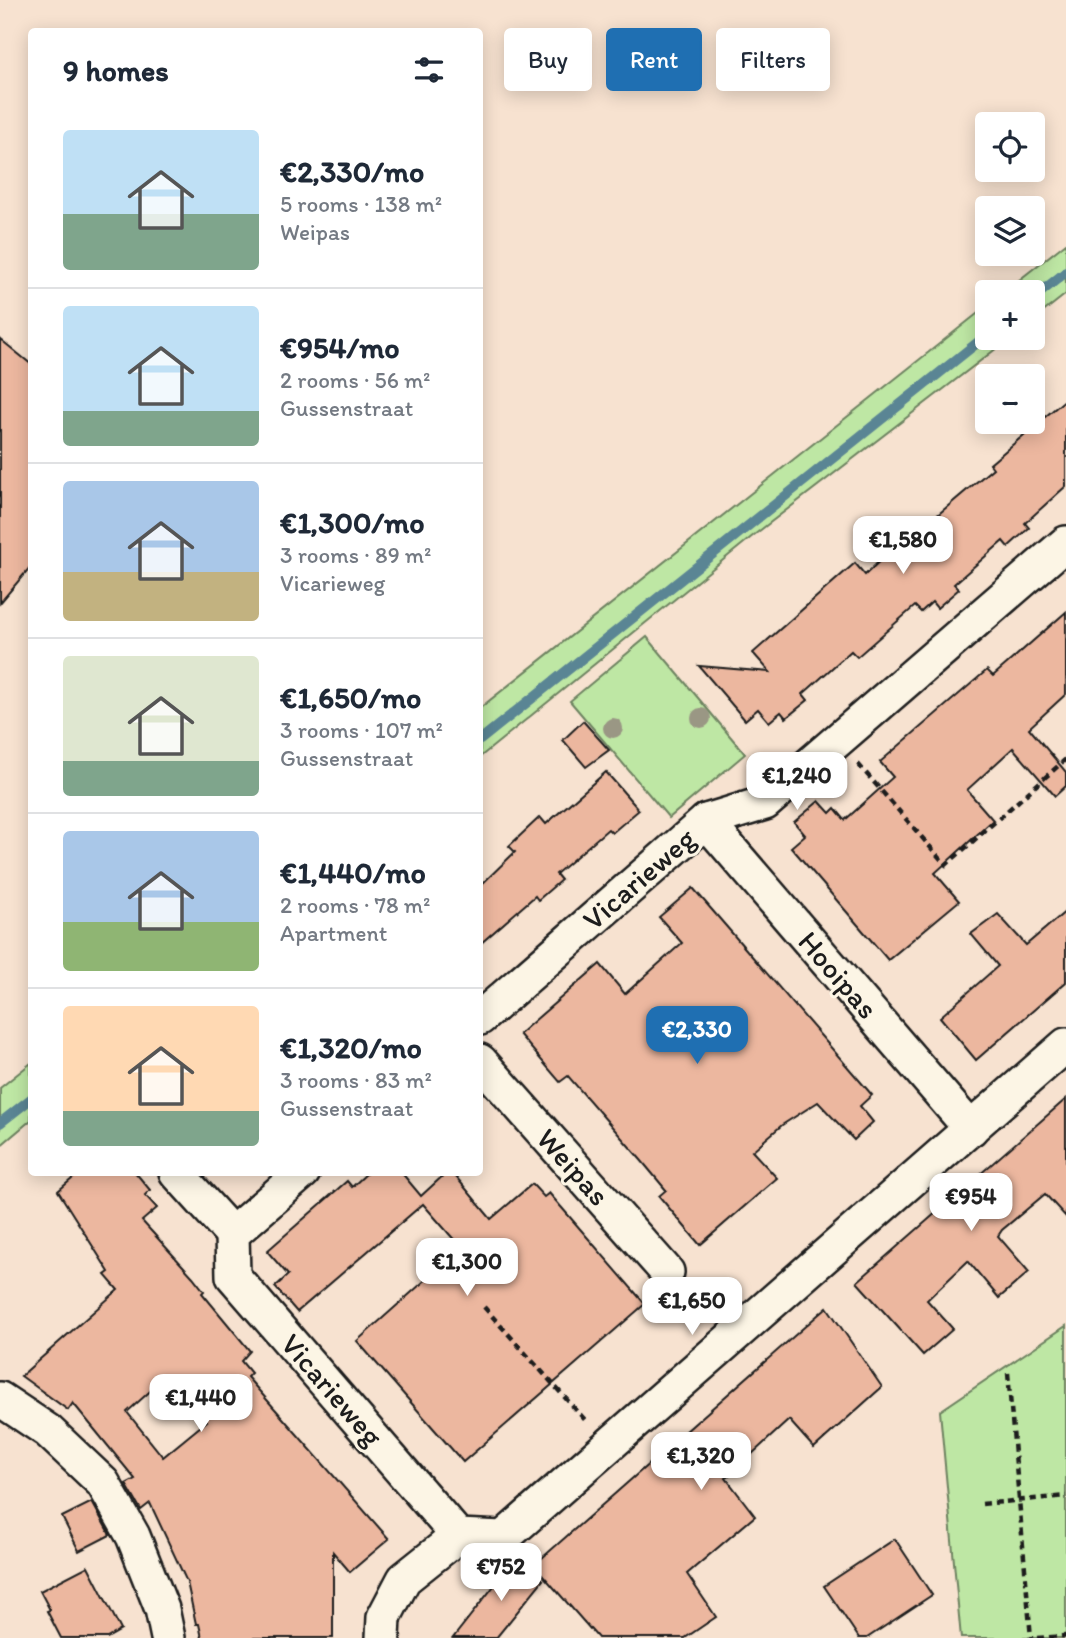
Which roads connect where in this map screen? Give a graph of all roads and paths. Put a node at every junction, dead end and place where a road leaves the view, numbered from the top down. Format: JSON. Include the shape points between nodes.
{"nodes":[{"id":1,"x":1066,"y":543,"type":"edge"},
{"id":2,"x":837,"y":741,"type":"junction"},
{"id":3,"x":1066,"y":759,"type":"edge"},
{"id":4,"x":706,"y":821,"type":"junction"},
{"id":5,"x":483,"y":1015,"type":"edge"},
{"id":6,"x":1066,"y":1045,"type":"edge"},
{"id":7,"x":483,"y":1064,"type":"edge"},
{"id":8,"x":971,"y":1129,"type":"junction"},
{"id":9,"x":180,"y":1176,"type":"edge"},
{"id":10,"x":298,"y":1176,"type":"edge"},
{"id":11,"x":232,"y":1234,"type":"junction"},
{"id":12,"x":667,"y":1272,"type":"joint"},
{"id":13,"x":484,"y":1307,"type":"dead end"},
{"id":14,"x":742,"y":1329,"type":"junction"},
{"id":15,"x":1008,"y":1373,"type":"dead end"},
{"id":16,"x":0,"y":1399,"type":"edge"},
{"id":17,"x":608,"y":1446,"type":"junction"},
{"id":18,"x":1066,"y":1496,"type":"edge"},
{"id":19,"x":1019,"y":1500,"type":"junction"},
{"id":20,"x":982,"y":1504,"type":"dead end"},
{"id":21,"x":458,"y":1536,"type":"junction"},
{"id":22,"x":1066,"y":1636,"type":"edge"},
{"id":23,"x":168,"y":1638,"type":"edge"},
{"id":24,"x":383,"y":1638,"type":"edge"},
{"id":25,"x":1031,"y":1638,"type":"edge"},
{"id":26,"x":1037,"y":1638,"type":"edge"}],
"edges":[{"from":1,"to":2,"type":"street","name":"Vicarieweg"},
{"from":2,"to":3,"type":"path","via":[[946,864]]},
{"from":2,"to":4,"type":"street","name":"Vicarieweg","via":[[765,803]]},
{"from":4,"to":5,"type":"street","name":"Vicarieweg"},
{"from":4,"to":8,"type":"street","name":"Hooipas"},
{"from":6,"to":8,"type":"street"},
{"from":7,"to":12,"type":"street","name":"Weipas"},
{"from":8,"to":14,"type":"street"},
{"from":9,"to":11,"type":"street"},
{"from":10,"to":11,"type":"street"},
{"from":11,"to":21,"type":"street","name":"Vicarieweg","via":[[233,1276]]},
{"from":12,"to":14,"type":"path","via":[[681,1261]]},
{"from":13,"to":17,"type":"path"},
{"from":14,"to":17,"type":"street"},
{"from":15,"to":19,"type":"path"},
{"from":16,"to":23,"type":"street","via":[[48,1431],[103,1483],[133,1536],[162,1609]]},
{"from":17,"to":21,"type":"street","via":[[503,1538]]},
{"from":18,"to":19,"type":"path"},
{"from":19,"to":20,"type":"path"},
{"from":19,"to":25,"type":"path"},
{"from":21,"to":24,"type":"street","via":[[404,1578],[384,1617]]},
{"from":22,"to":26,"type":"path"}]}
